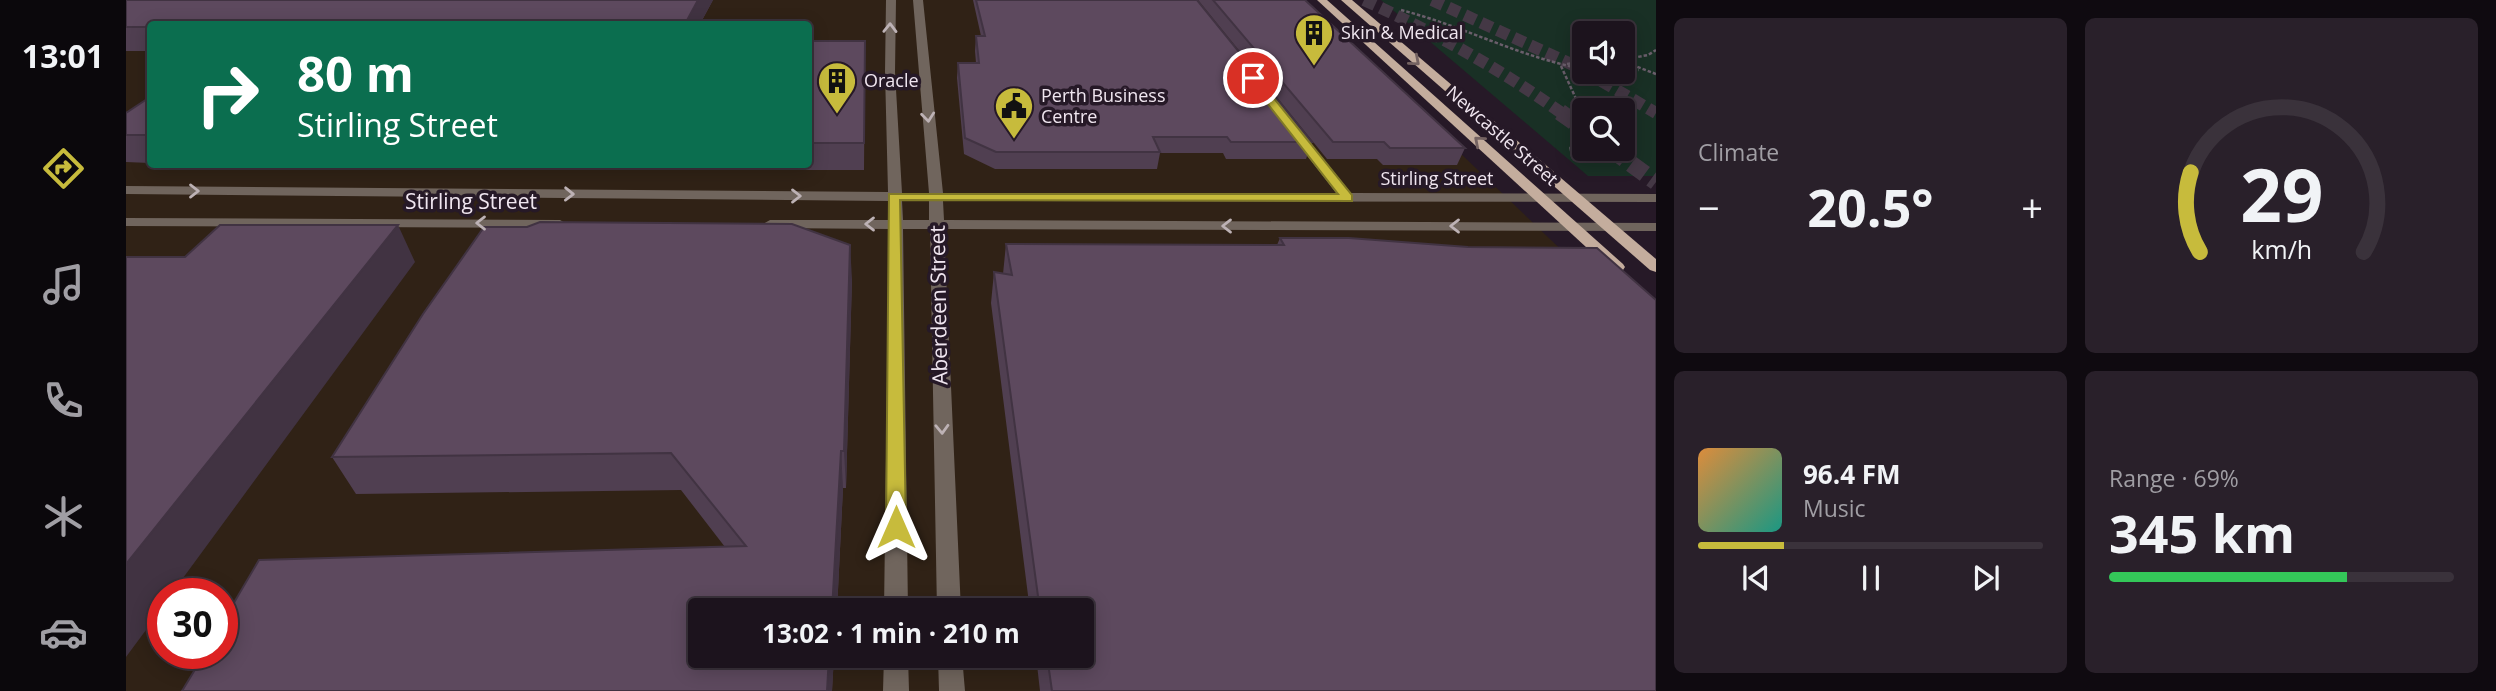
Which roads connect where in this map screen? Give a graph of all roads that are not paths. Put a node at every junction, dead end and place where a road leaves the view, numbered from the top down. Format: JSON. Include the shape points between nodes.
{"nodes":[{"id":1,"x":891,"y":0,"type":"edge"},
{"id":2,"x":918,"y":0,"type":"edge"},
{"id":3,"x":1322,"y":0,"type":"edge"},
{"id":4,"x":1346,"y":0,"type":"edge"},
{"id":5,"x":1289,"y":124,"type":"edge"},
{"id":6,"x":126,"y":190,"type":"edge"},
{"id":7,"x":894,"y":197,"type":"junction"},
{"id":8,"x":936,"y":197,"type":"junction"},
{"id":9,"x":1347,"y":198,"type":"junction"},
{"id":10,"x":1543,"y":198,"type":"junction"},
{"id":11,"x":1576,"y":198,"type":"junction"},
{"id":12,"x":1656,"y":198,"type":"edge"},
{"id":13,"x":126,"y":222,"type":"edge"},
{"id":14,"x":581,"y":224,"type":"edge"},
{"id":15,"x":761,"y":224,"type":"edge"},
{"id":16,"x":896,"y":225,"type":"junction"},
{"id":17,"x":937,"y":225,"type":"junction"},
{"id":18,"x":1576,"y":227,"type":"junction"},
{"id":19,"x":1611,"y":227,"type":"junction"},
{"id":20,"x":1656,"y":227,"type":"edge"},
{"id":21,"x":1656,"y":268,"type":"edge"},
{"id":22,"x":1625,"y":275,"type":"edge"},
{"id":23,"x":896,"y":598,"type":"edge"},
{"id":24,"x":949,"y":598,"type":"edge"},
{"id":25,"x":896,"y":668,"type":"edge"},
{"id":26,"x":951,"y":668,"type":"edge"},
{"id":27,"x":896,"y":691,"type":"edge"},
{"id":28,"x":952,"y":691,"type":"edge"}],
"edges":[{"from":7,"to":1,"type":"street","name":"Aberdeen Street","one_way":true},
{"from":2,"to":8,"type":"street","name":"Aberdeen Street","one_way":true},
{"from":10,"to":3,"type":"main road","name":"Newcastle Street","one_way":true},
{"from":4,"to":11,"type":"main road","name":"Newcastle Street","one_way":true},
{"from":5,"to":9,"type":"street"},
{"from":6,"to":7,"type":"street","name":"Stirling Street","one_way":true},
{"from":7,"to":8,"type":"street","name":"Stirling Street"},
{"from":7,"to":16,"type":"street","name":"Aberdeen Street"},
{"from":8,"to":9,"type":"street","name":"Stirling Street"},
{"from":8,"to":17,"type":"street","name":"Aberdeen Street"},
{"from":9,"to":10,"type":"street","name":"Stirling Street"},
{"from":10,"to":11,"type":"street","name":"Stirling Street"},
{"from":10,"to":18,"type":"main road","name":"Newcastle Street"},
{"from":11,"to":12,"type":"street","name":"Stirling Street"},
{"from":11,"to":19,"type":"main road","name":"Newcastle Street"},
{"from":14,"to":13,"type":"street","name":"Stirling Street","one_way":true},
{"from":16,"to":15,"type":"street","one_way":true},
{"from":16,"to":17,"type":"street"},
{"from":16,"to":23,"type":"street","name":"Aberdeen Street"},
{"from":18,"to":17,"type":"street","one_way":true},
{"from":17,"to":24,"type":"street","name":"Aberdeen Street","one_way":true},
{"from":18,"to":19,"type":"street"},
{"from":18,"to":22,"type":"main road","name":"Newcastle Street"},
{"from":19,"to":20,"type":"street"},
{"from":19,"to":21,"type":"main road","name":"Newcastle Street"},
{"from":25,"to":27,"type":"street"},
{"from":26,"to":28,"type":"street"}]}
